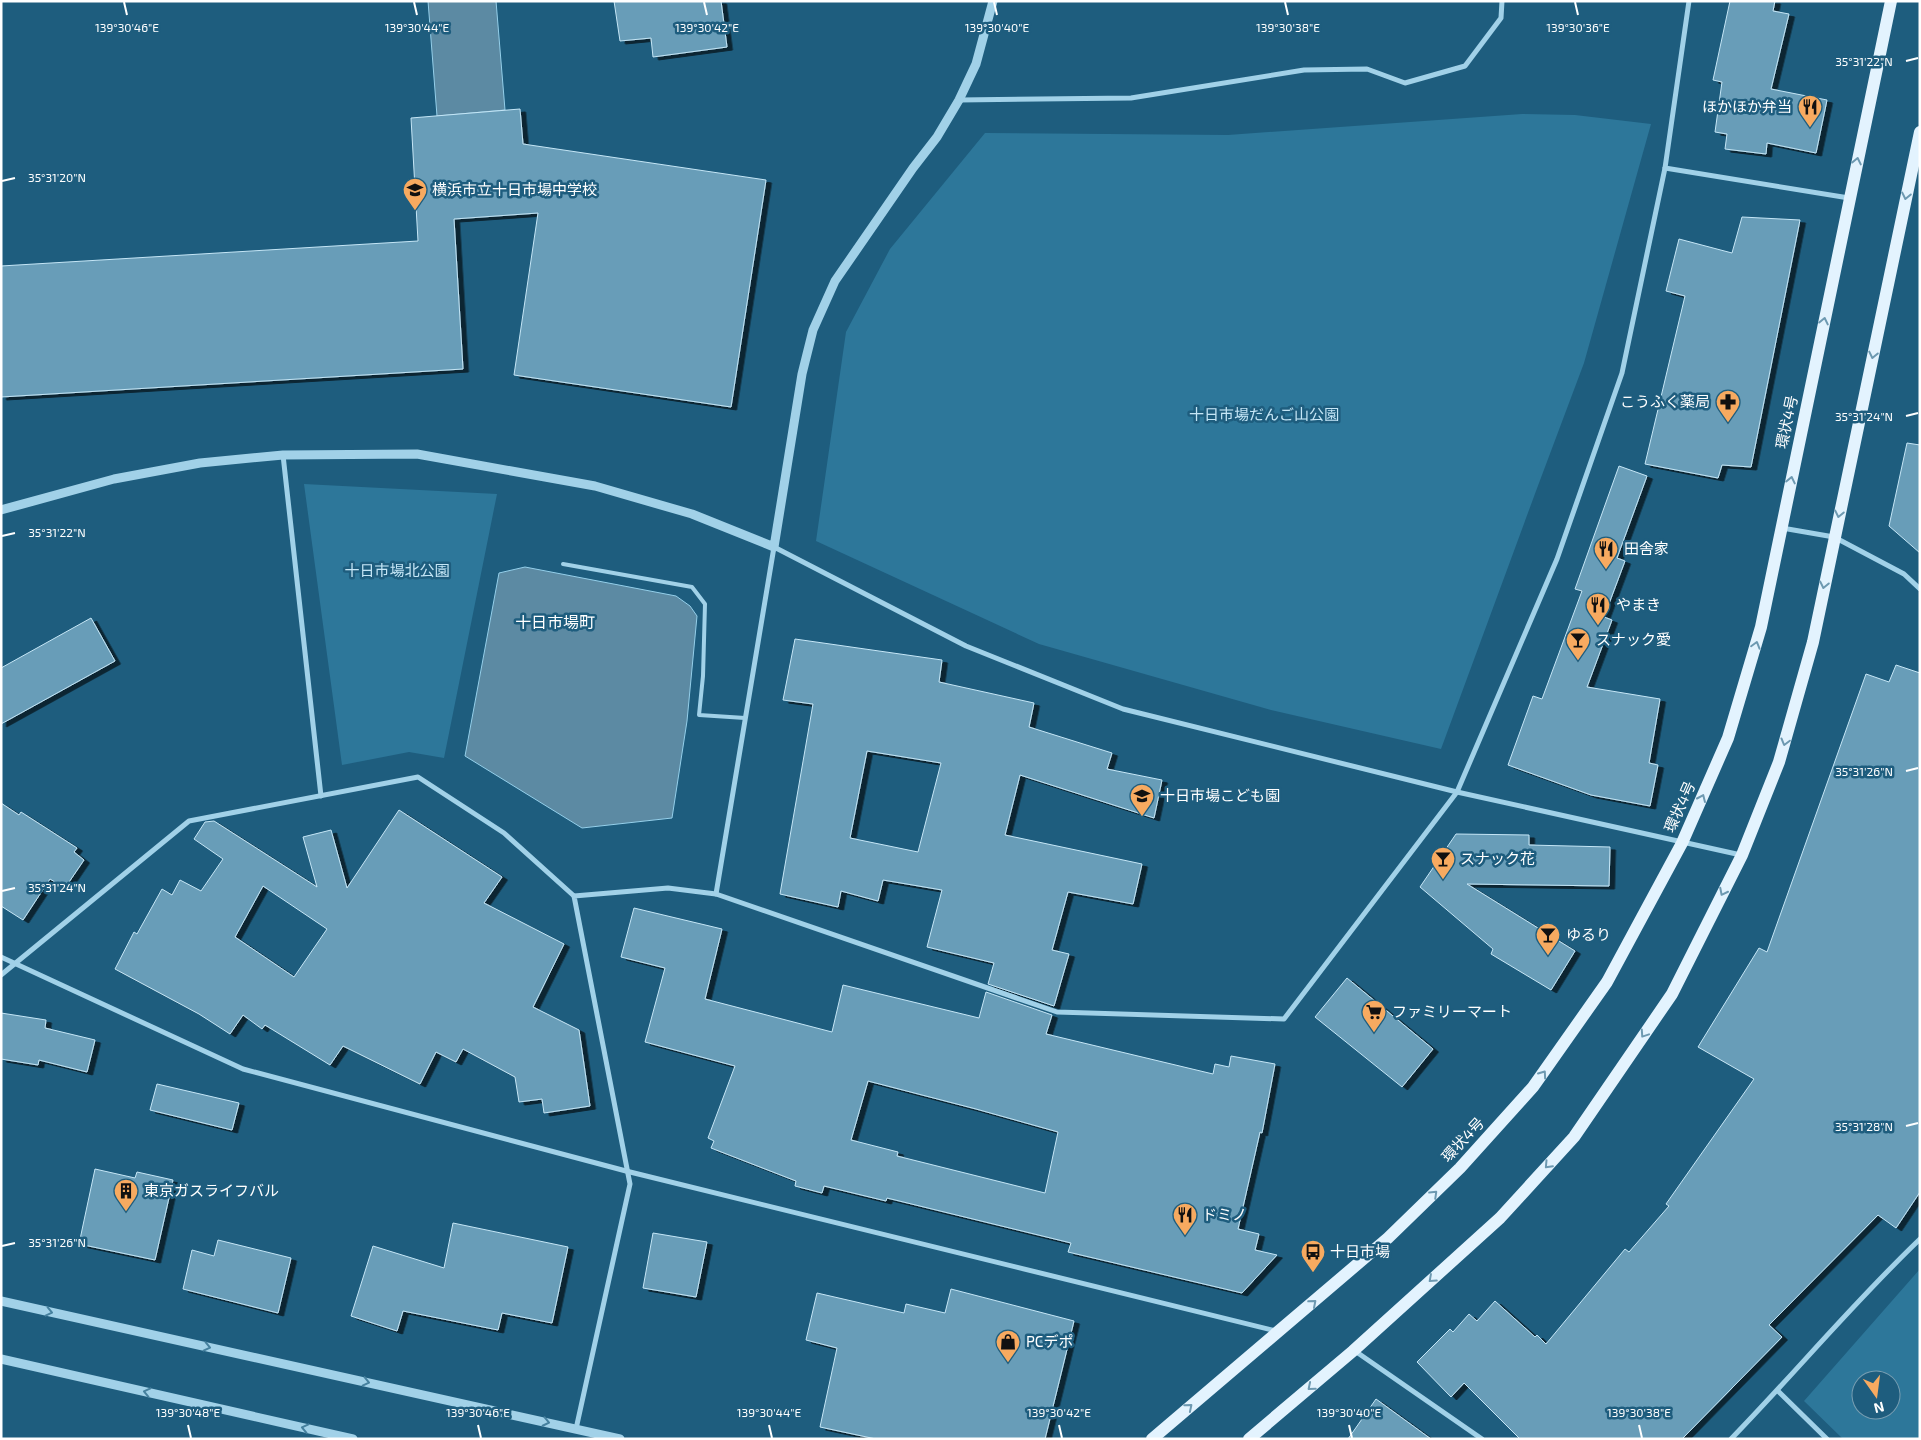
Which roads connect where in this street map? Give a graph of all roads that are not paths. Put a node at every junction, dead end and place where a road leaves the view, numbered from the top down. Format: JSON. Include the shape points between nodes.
{"nodes":[{"id":1,"x":993,"y":1,"type":"edge"},
{"id":2,"x":1502,"y":1,"type":"edge"},
{"id":3,"x":1689,"y":1,"type":"edge"},
{"id":4,"x":1891,"y":1,"type":"edge"},
{"id":5,"x":959,"y":100,"type":"junction"},
{"id":6,"x":1920,"y":132,"type":"edge"},
{"id":7,"x":1665,"y":168,"type":"junction"},
{"id":8,"x":1849,"y":198,"type":"junction"},
{"id":9,"x":283,"y":455,"type":"junction"},
{"id":10,"x":1,"y":510,"type":"edge"},
{"id":11,"x":1782,"y":528,"type":"junction"},
{"id":12,"x":1834,"y":537,"type":"junction"},
{"id":13,"x":774,"y":547,"type":"junction"},
{"id":14,"x":563,"y":564,"type":"dead end"},
{"id":15,"x":1920,"y":588,"type":"edge"},
{"id":16,"x":744,"y":718,"type":"junction"},
{"id":17,"x":1457,"y":792,"type":"junction"},
{"id":18,"x":321,"y":796,"type":"junction"},
{"id":19,"x":1682,"y":843,"type":"junction"},
{"id":20,"x":1742,"y":855,"type":"junction"},
{"id":21,"x":716,"y":894,"type":"junction"},
{"id":22,"x":574,"y":896,"type":"junction"},
{"id":23,"x":1,"y":956,"type":"edge"},
{"id":24,"x":15,"y":964,"type":"junction"},
{"id":25,"x":1,"y":975,"type":"edge"},
{"id":26,"x":626,"y":1171,"type":"junction"},
{"id":27,"x":1920,"y":1239,"type":"edge"},
{"id":28,"x":1,"y":1301,"type":"edge"},
{"id":29,"x":1279,"y":1332,"type":"junction"},
{"id":30,"x":1354,"y":1351,"type":"junction"},
{"id":31,"x":1,"y":1359,"type":"edge"},
{"id":32,"x":1778,"y":1391,"type":"junction"},
{"id":33,"x":576,"y":1429,"type":"junction"},
{"id":34,"x":353,"y":1439,"type":"edge"},
{"id":35,"x":620,"y":1439,"type":"edge"},
{"id":36,"x":1152,"y":1439,"type":"edge"},
{"id":37,"x":1249,"y":1439,"type":"edge"},
{"id":38,"x":1482,"y":1439,"type":"edge"},
{"id":39,"x":1731,"y":1439,"type":"edge"},
{"id":40,"x":1827,"y":1439,"type":"edge"}],
"edges":[{"from":1,"to":5,"type":"street","via":[[976,64]]},
{"from":2,"to":5,"type":"street","via":[[1501,18],[1465,66],[1405,83],[1367,69],[1304,70],[1131,98]]},
{"from":3,"to":7,"type":"street"},
{"from":8,"to":4,"type":"main road","name":"環状4号","one_way":true},
{"from":5,"to":13,"type":"street","via":[[937,137],[835,281],[813,330],[802,374]]},
{"from":6,"to":12,"type":"main road","one_way":true},
{"from":7,"to":8,"type":"street"},
{"from":7,"to":17,"type":"street","via":[[1622,373],[1557,559]]},
{"from":11,"to":8,"type":"main road","name":"環状4号","one_way":true},
{"from":9,"to":10,"type":"street","via":[[200,462],[124,477]]},
{"from":9,"to":13,"type":"street","via":[[417,454],[595,486],[692,514]]},
{"from":9,"to":18,"type":"street"},
{"from":11,"to":12,"type":"street"},
{"from":19,"to":11,"type":"main road","name":"環状4号","one_way":true,"via":[[1728,738],[1761,627]]},
{"from":12,"to":15,"type":"street","via":[[1904,574]]},
{"from":12,"to":20,"type":"main road","one_way":true,"via":[[1812,642],[1779,762]]},
{"from":13,"to":16,"type":"street"},
{"from":13,"to":17,"type":"street","via":[[966,646],[1123,709]]},
{"from":14,"to":16,"type":"lane","via":[[692,587],[705,604],[699,715]]},
{"from":16,"to":21,"type":"street"},
{"from":17,"to":19,"type":"street"},
{"from":17,"to":21,"type":"street","via":[[1284,1019],[1057,1012]]},
{"from":18,"to":22,"type":"street","via":[[418,777],[504,833]]},
{"from":18,"to":24,"type":"street","via":[[188,821]]},
{"from":19,"to":20,"type":"street"},
{"from":29,"to":19,"type":"main road","name":"環状4号","one_way":true,"via":[[1388,1238],[1460,1168],[1533,1087],[1607,982]]},
{"from":20,"to":30,"type":"main road","one_way":true,"via":[[1672,994],[1574,1137],[1500,1218]]},
{"from":21,"to":22,"type":"street","via":[[668,888]]},
{"from":22,"to":26,"type":"street"},
{"from":23,"to":24,"type":"street"},
{"from":24,"to":25,"type":"street"},
{"from":24,"to":26,"type":"street","via":[[243,1069]]},
{"from":26,"to":29,"type":"street"},
{"from":26,"to":33,"type":"street","via":[[630,1184]]},
{"from":27,"to":32,"type":"street","via":[[1888,1269]]},
{"from":28,"to":33,"type":"street","one_way":true},
{"from":36,"to":29,"type":"main road","name":"環状4号","one_way":true},
{"from":30,"to":37,"type":"main road","one_way":true},
{"from":30,"to":38,"type":"street"},
{"from":34,"to":31,"type":"street","one_way":true},
{"from":32,"to":39,"type":"street"},
{"from":32,"to":40,"type":"street"},
{"from":33,"to":35,"type":"street"}]}
